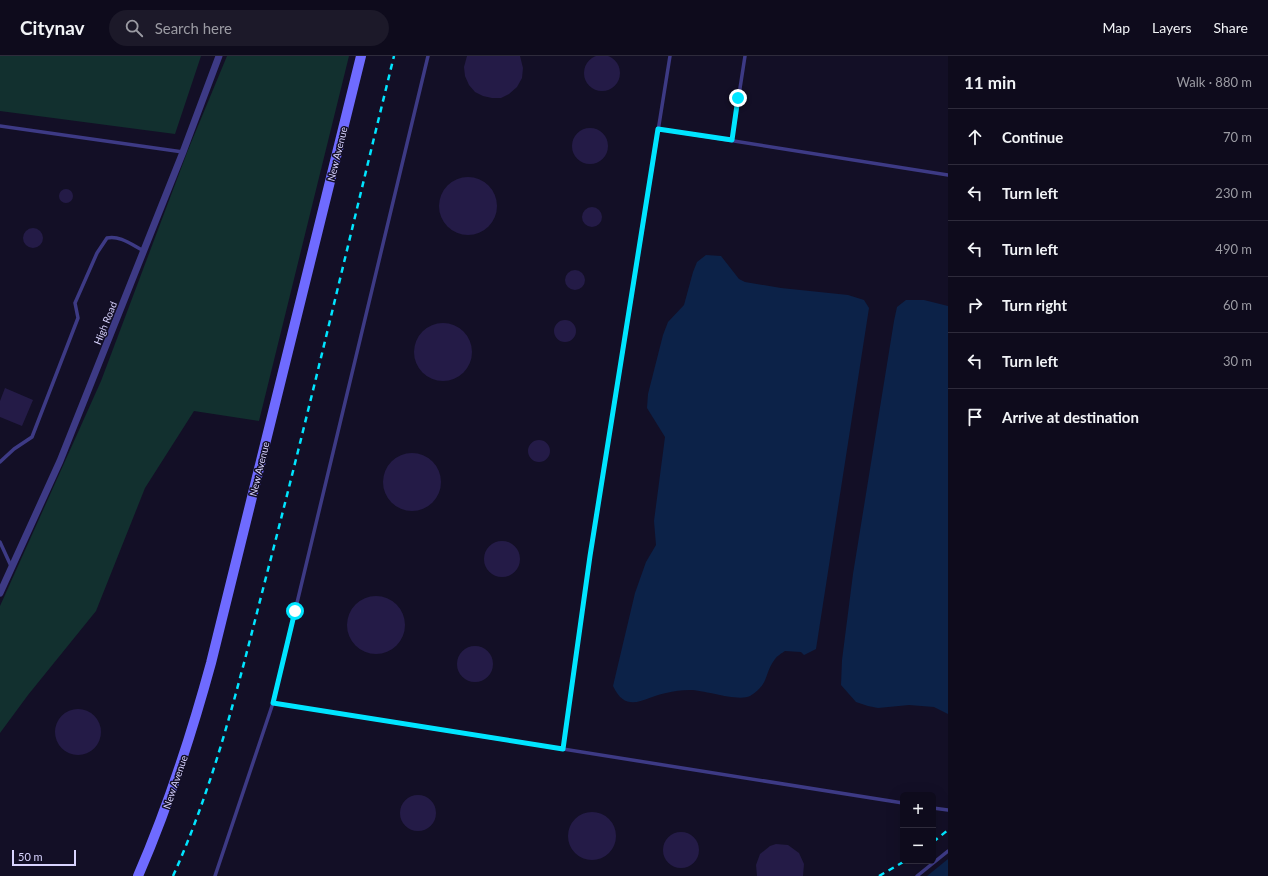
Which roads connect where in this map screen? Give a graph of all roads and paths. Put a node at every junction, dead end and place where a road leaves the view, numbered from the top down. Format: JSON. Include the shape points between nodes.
{"nodes":[{"id":1,"x":219,"y":56,"type":"edge"},
{"id":2,"x":361,"y":56,"type":"edge"},
{"id":3,"x":428,"y":56,"type":"edge"},
{"id":4,"x":670,"y":56,"type":"edge"},
{"id":5,"x":745,"y":56,"type":"edge"},
{"id":6,"x":0,"y":126,"type":"edge"},
{"id":7,"x":658,"y":129,"type":"junction"},
{"id":8,"x":732,"y":140,"type":"junction"},
{"id":9,"x":183,"y":152,"type":"junction"},
{"id":10,"x":948,"y":175,"type":"edge"},
{"id":11,"x":144,"y":251,"type":"junction"},
{"id":12,"x":0,"y":462,"type":"edge"},
{"id":13,"x":0,"y":542,"type":"edge"},
{"id":14,"x":12,"y":568,"type":"junction"},
{"id":15,"x":0,"y":593,"type":"edge"},
{"id":16,"x":273,"y":703,"type":"junction"},
{"id":17,"x":563,"y":749,"type":"junction"},
{"id":18,"x":900,"y":803,"type":"edge"},
{"id":19,"x":936,"y":808,"type":"edge"},
{"id":20,"x":948,"y":810,"type":"edge"},
{"id":21,"x":948,"y":851,"type":"edge"},
{"id":22,"x":138,"y":876,"type":"edge"},
{"id":23,"x":215,"y":876,"type":"edge"},
{"id":24,"x":917,"y":876,"type":"edge"}],
"edges":[{"from":1,"to":9,"type":"street","name":"High Road"},
{"from":2,"to":22,"type":"main road","name":"New Avenue","via":[[211,663],[182,763]]},
{"from":3,"to":16,"type":"lane"},
{"from":4,"to":7,"type":"lane"},
{"from":5,"to":8,"type":"lane"},
{"from":6,"to":9,"type":"lane"},
{"from":7,"to":8,"type":"lane"},
{"from":7,"to":17,"type":"lane","via":[[590,556]]},
{"from":8,"to":10,"type":"lane"},
{"from":9,"to":11,"type":"street","name":"High Road"},
{"from":11,"to":12,"type":"lane","via":[[120,238],[107,238],[97,253],[75,303],[78,318],[32,437]]},
{"from":11,"to":14,"type":"street","name":"High Road","via":[[60,461]]},
{"from":13,"to":14,"type":"lane"},
{"from":14,"to":15,"type":"street","name":"High Road"},
{"from":16,"to":17,"type":"lane"},
{"from":16,"to":23,"type":"lane"},
{"from":17,"to":18,"type":"lane"},
{"from":19,"to":20,"type":"lane"},
{"from":21,"to":24,"type":"lane"}]}
